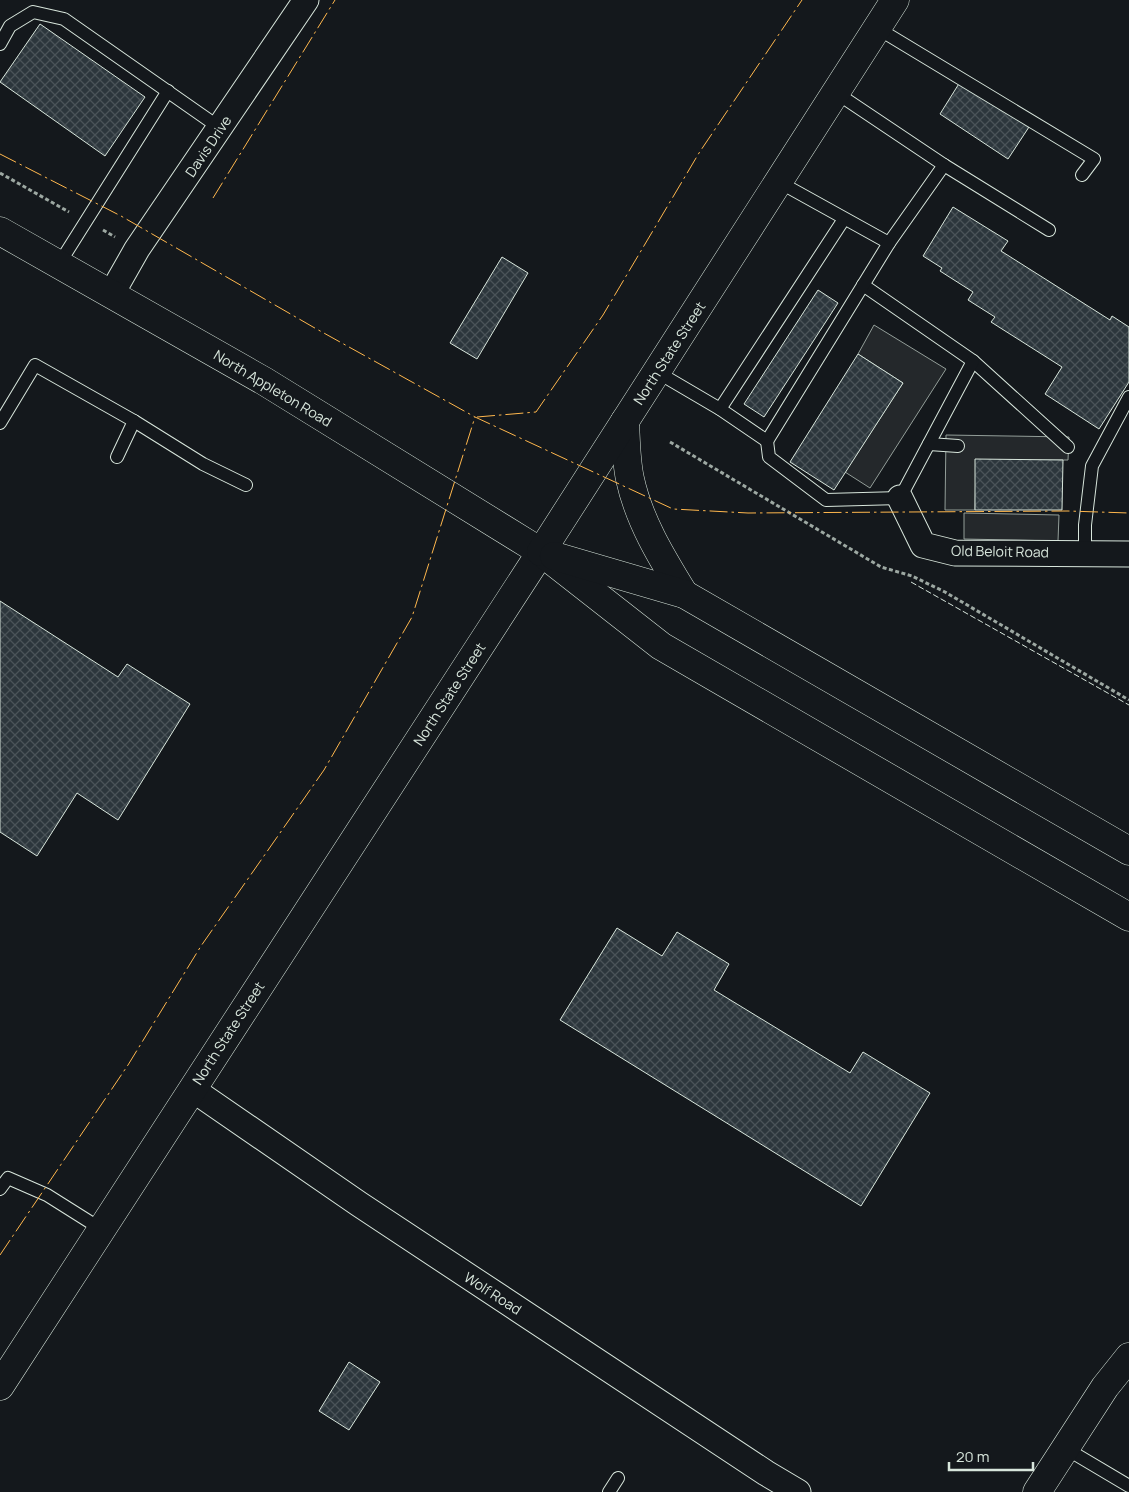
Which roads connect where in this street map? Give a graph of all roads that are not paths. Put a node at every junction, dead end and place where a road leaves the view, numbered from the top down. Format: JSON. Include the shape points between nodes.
{"nodes":[{"id":1,"x":306,"y":0,"type":"edge"},
{"id":2,"x":895,"y":0,"type":"edge"},
{"id":3,"x":877,"y":28,"type":"junction"},
{"id":4,"x":0,"y":44,"type":"edge"},
{"id":5,"x":168,"y":91,"type":"junction"},
{"id":6,"x":835,"y":92,"type":"junction"},
{"id":7,"x":220,"y":128,"type":"junction"},
{"id":8,"x":944,"y":165,"type":"junction"},
{"id":9,"x":1082,"y":175,"type":"dead end"},
{"id":10,"x":779,"y":182,"type":"junction"},
{"id":11,"x":844,"y":218,"type":"junction"},
{"id":12,"x":1049,"y":230,"type":"dead end"},
{"id":13,"x":0,"y":231,"type":"edge"},
{"id":14,"x":889,"y":243,"type":"junction"},
{"id":15,"x":59,"y":264,"type":"junction"},
{"id":16,"x":863,"y":285,"type":"junction"},
{"id":17,"x":112,"y":293,"type":"junction"},
{"id":18,"x":973,"y":361,"type":"junction"},
{"id":19,"x":657,"y":372,"type":"junction"},
{"id":20,"x":1129,"y":397,"type":"edge"},
{"id":21,"x":720,"y":409,"type":"junction"},
{"id":22,"x":625,"y":421,"type":"junction"},
{"id":23,"x":134,"y":422,"type":"junction"},
{"id":24,"x":0,"y":423,"type":"edge"},
{"id":25,"x":767,"y":441,"type":"junction"},
{"id":26,"x":929,"y":444,"type":"junction"},
{"id":27,"x":958,"y":446,"type":"dead end"},
{"id":28,"x":1068,"y":447,"type":"dead end"},
{"id":29,"x":117,"y":456,"type":"dead end"},
{"id":30,"x":246,"y":485,"type":"dead end"},
{"id":31,"x":900,"y":498,"type":"junction"},
{"id":32,"x":541,"y":552,"type":"junction"},
{"id":33,"x":1085,"y":552,"type":"junction"},
{"id":34,"x":1129,"y":554,"type":"edge"},
{"id":35,"x":684,"y":594,"type":"junction"},
{"id":36,"x":1129,"y":851,"type":"edge"},
{"id":37,"x":1129,"y":917,"type":"edge"},
{"id":38,"x":192,"y":1089,"type":"junction"},
{"id":39,"x":0,"y":1189,"type":"edge"},
{"id":40,"x":101,"y":1229,"type":"junction"},
{"id":41,"x":1129,"y":1357,"type":"edge"},
{"id":42,"x":0,"y":1386,"type":"edge"},
{"id":43,"x":1065,"y":1448,"type":"junction"},
{"id":44,"x":618,"y":1478,"type":"dead end"},
{"id":45,"x":1129,"y":1486,"type":"edge"},
{"id":46,"x":609,"y":1492,"type":"edge"},
{"id":47,"x":798,"y":1492,"type":"edge"},
{"id":48,"x":1037,"y":1492,"type":"edge"}],
"edges":[{"from":1,"to":7,"type":"street","name":"Davis Drive"},
{"from":2,"to":3,"type":"main road","name":"North State Street"},
{"from":3,"to":6,"type":"main road","name":"North State Street"},
{"from":3,"to":9,"type":"lane","via":[[1094,159]]},
{"from":4,"to":5,"type":"lane","via":[[10,26],[33,12],[64,19]]},
{"from":5,"to":7,"type":"lane"},
{"from":5,"to":15,"type":"lane"},
{"from":6,"to":8,"type":"lane"},
{"from":6,"to":10,"type":"main road","name":"North State Street"},
{"from":7,"to":17,"type":"street","name":"Davis Drive","via":[[137,250]]},
{"from":8,"to":12,"type":"lane"},
{"from":8,"to":14,"type":"lane"},
{"from":10,"to":11,"type":"lane"},
{"from":10,"to":19,"type":"main road","name":"North State Street"},
{"from":11,"to":14,"type":"lane"},
{"from":11,"to":21,"type":"lane"},
{"from":13,"to":15,"type":"main road","name":"North Appleton Road"},
{"from":14,"to":16,"type":"lane"},
{"from":15,"to":17,"type":"main road","name":"North Appleton Road"},
{"from":16,"to":18,"type":"lane"},
{"from":16,"to":25,"type":"lane"},
{"from":17,"to":32,"type":"main road","name":"North Appleton Road","via":[[264,381]]},
{"from":18,"to":26,"type":"lane"},
{"from":18,"to":28,"type":"lane"},
{"from":19,"to":21,"type":"lane"},
{"from":19,"to":22,"type":"main road","name":"North State Street"},
{"from":20,"to":33,"type":"lane","via":[[1092,466]]},
{"from":21,"to":25,"type":"lane"},
{"from":22,"to":32,"type":"main road","name":"North State Street"},
{"from":22,"to":35,"type":"main road","via":[[630,479],[643,519],[659,554]]},
{"from":23,"to":24,"type":"lane","via":[[35,365]]},
{"from":23,"to":29,"type":"lane"},
{"from":23,"to":30,"type":"lane","via":[[203,464]]},
{"from":25,"to":31,"type":"lane","via":[[769,457],[826,500]]},
{"from":26,"to":27,"type":"lane"},
{"from":26,"to":31,"type":"lane"},
{"from":31,"to":33,"type":"street","name":"Old Beloit Road","via":[[924,545],[955,553]]},
{"from":32,"to":35,"type":"main road"},
{"from":32,"to":37,"type":"main road","via":[[661,646]]},
{"from":32,"to":38,"type":"main road","name":"North State Street"},
{"from":33,"to":34,"type":"street","name":"Old Beloit Road"},
{"from":35,"to":36,"type":"main road"},
{"from":38,"to":40,"type":"main road","name":"North State Street"},
{"from":38,"to":47,"type":"street","name":"Wolf Road","via":[[406,1235]]},
{"from":39,"to":40,"type":"lane","via":[[8,1178],[48,1195]]},
{"from":40,"to":42,"type":"main road","name":"North State Street"},
{"from":41,"to":43,"type":"main road"},
{"from":43,"to":45,"type":"lane"},
{"from":43,"to":48,"type":"main road"},
{"from":44,"to":46,"type":"lane"}]}
